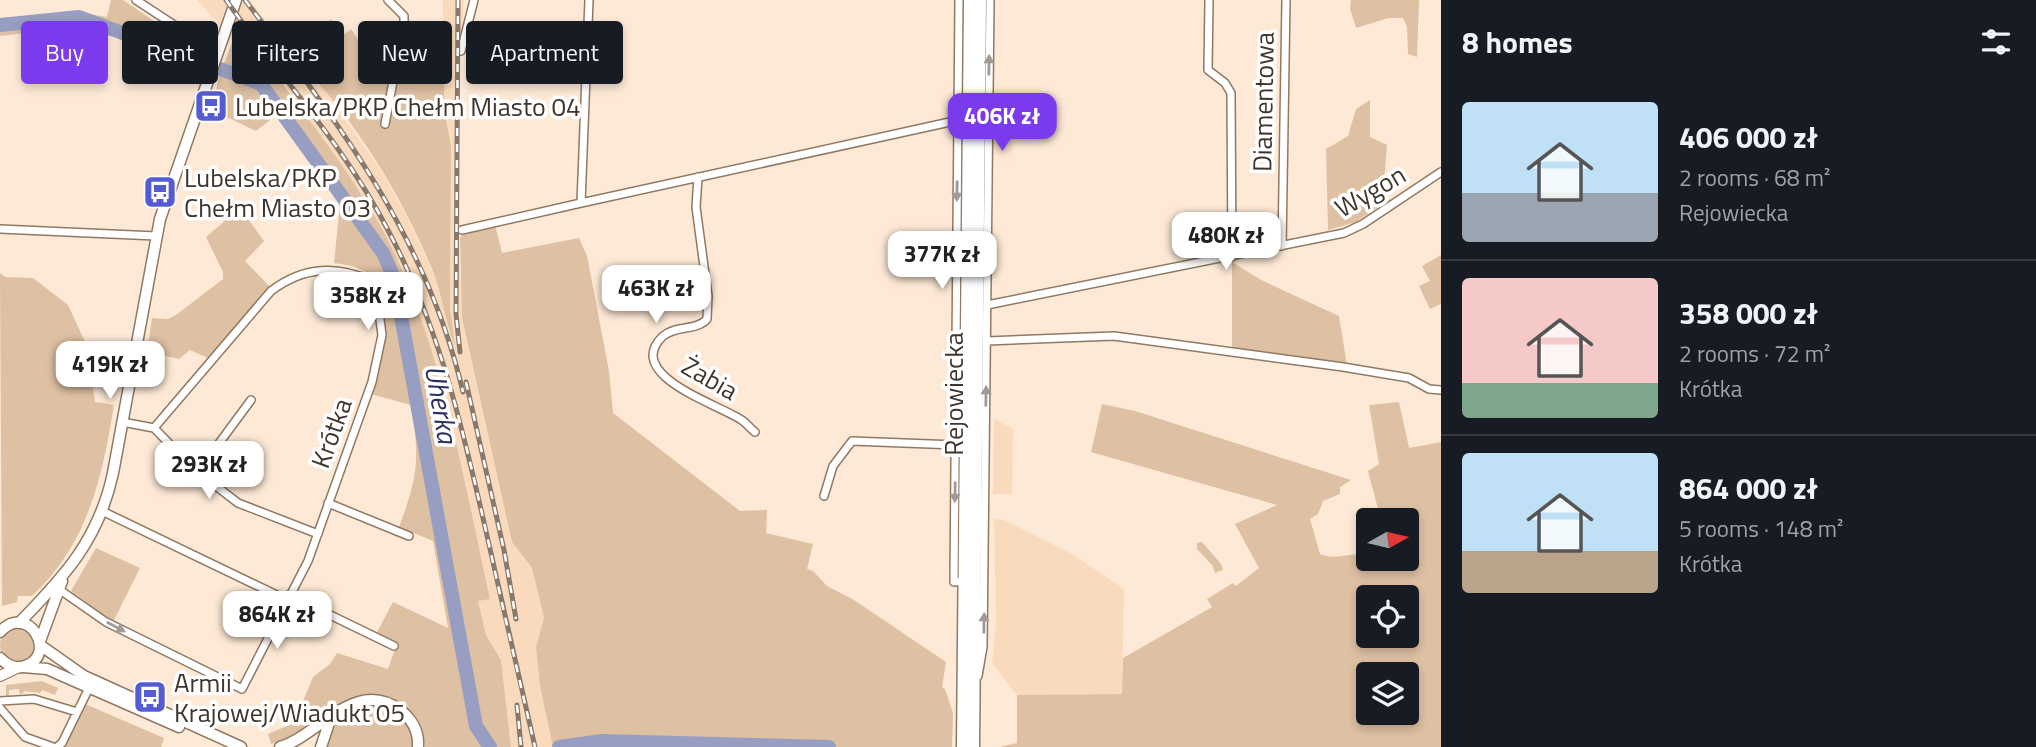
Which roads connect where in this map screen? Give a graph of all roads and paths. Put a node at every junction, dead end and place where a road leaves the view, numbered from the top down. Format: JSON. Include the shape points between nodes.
{"nodes":[{"id":1,"x":136,"y":0,"type":"edge"},
{"id":2,"x":236,"y":0,"type":"edge"},
{"id":3,"x":388,"y":0,"type":"edge"},
{"id":4,"x":474,"y":0,"type":"edge"},
{"id":5,"x":589,"y":0,"type":"edge"},
{"id":6,"x":959,"y":0,"type":"edge"},
{"id":7,"x":970,"y":0,"type":"edge"},
{"id":8,"x":980,"y":0,"type":"edge"},
{"id":9,"x":990,"y":0,"type":"edge"},
{"id":10,"x":1209,"y":0,"type":"edge"},
{"id":11,"x":1286,"y":0,"type":"edge"},
{"id":12,"x":166,"y":21,"type":"edge"},
{"id":13,"x":218,"y":50,"type":"edge"},
{"id":14,"x":461,"y":51,"type":"dead end"},
{"id":15,"x":206,"y":84,"type":"edge"},
{"id":16,"x":959,"y":120,"type":"junction"},
{"id":17,"x":385,"y":124,"type":"dead end"},
{"id":18,"x":1441,"y":172,"type":"edge"},
{"id":19,"x":698,"y":177,"type":"junction"},
{"id":20,"x":581,"y":203,"type":"junction"},
{"id":21,"x":0,"y":229,"type":"edge"},
{"id":22,"x":462,"y":230,"type":"dead end"},
{"id":23,"x":156,"y":236,"type":"junction"},
{"id":24,"x":1282,"y":246,"type":"junction"},
{"id":25,"x":1232,"y":257,"type":"junction"},
{"id":26,"x":987,"y":305,"type":"junction"},
{"id":27,"x":987,"y":341,"type":"junction"},
{"id":28,"x":1441,"y":390,"type":"edge"},
{"id":29,"x":251,"y":400,"type":"dead end"},
{"id":30,"x":122,"y":422,"type":"junction"},
{"id":31,"x":154,"y":428,"type":"junction"},
{"id":32,"x":755,"y":432,"type":"dead end"},
{"id":33,"x":956,"y":444,"type":"junction"},
{"id":34,"x":194,"y":469,"type":"junction"},
{"id":35,"x":824,"y":496,"type":"dead end"},
{"id":36,"x":328,"y":503,"type":"junction"},
{"id":37,"x":102,"y":512,"type":"junction"},
{"id":38,"x":318,"y":534,"type":"junction"},
{"id":39,"x":409,"y":536,"type":"dead end"},
{"id":40,"x":960,"y":582,"type":"junction"},
{"id":41,"x":61,"y":584,"type":"junction"},
{"id":42,"x":288,"y":598,"type":"junction"},
{"id":43,"x":0,"y":618,"type":"edge"},
{"id":44,"x":17,"y":623,"type":"junction"},
{"id":45,"x":0,"y":632,"type":"edge"},
{"id":46,"x":40,"y":643,"type":"junction"},
{"id":47,"x":394,"y":646,"type":"dead end"},
{"id":48,"x":0,"y":658,"type":"edge"},
{"id":49,"x":21,"y":667,"type":"junction"},
{"id":50,"x":0,"y":676,"type":"edge"},
{"id":51,"x":89,"y":688,"type":"junction"},
{"id":52,"x":973,"y":690,"type":"junction"},
{"id":53,"x":0,"y":701,"type":"edge"},
{"id":54,"x":0,"y":708,"type":"edge"},
{"id":55,"x":77,"y":712,"type":"junction"},
{"id":56,"x":331,"y":718,"type":"junction"},
{"id":57,"x":968,"y":743,"type":"edge"},
{"id":58,"x":55,"y":747,"type":"edge"},
{"id":59,"x":224,"y":747,"type":"edge"},
{"id":60,"x":241,"y":747,"type":"edge"},
{"id":61,"x":280,"y":747,"type":"edge"},
{"id":62,"x":321,"y":747,"type":"edge"},
{"id":63,"x":418,"y":747,"type":"edge"}],
"edges":[{"from":1,"to":12,"type":"street"},
{"from":2,"to":13,"type":"main road"},
{"from":3,"to":17,"type":"street","via":[[404,16],[404,23]]},
{"from":4,"to":14,"type":"street"},
{"from":5,"to":20,"type":"street"},
{"from":6,"to":16,"type":"street"},
{"from":7,"to":40,"type":"highway","name":"Rejowiecka"},
{"from":8,"to":52,"type":"highway","name":"Rejowiecka"},
{"from":26,"to":9,"type":"street","one_way":true},
{"from":10,"to":25,"type":"street","via":[[1208,70],[1231,93]]},
{"from":11,"to":24,"type":"street","name":"Diamentowa"},
{"from":15,"to":23,"type":"main road"},
{"from":16,"to":19,"type":"street"},
{"from":16,"to":33,"type":"street","one_way":true},
{"from":18,"to":24,"type":"street","name":"Wygon","via":[[1354,229]]},
{"from":19,"to":20,"type":"street"},
{"from":19,"to":32,"type":"street","name":"Żabia","via":[[696,207],[707,319],[664,336],[657,344],[656,361],[676,387],[743,421]]},
{"from":20,"to":22,"type":"street"},
{"from":21,"to":23,"type":"street"},
{"from":23,"to":30,"type":"main road"},
{"from":24,"to":25,"type":"street","name":"Wygon"},
{"from":25,"to":26,"type":"street","name":"Wygon"},
{"from":26,"to":27,"type":"street"},
{"from":27,"to":28,"type":"street","via":[[1114,336],[1409,378]]},
{"from":52,"to":27,"type":"street","one_way":true,"via":[[984,647]]},
{"from":29,"to":34,"type":"street"},
{"from":30,"to":31,"type":"street"},
{"from":30,"to":37,"type":"main road"},
{"from":31,"to":34,"type":"street"},
{"from":31,"to":36,"type":"street","name":"Krótka","via":[[271,291],[314,270],[348,272],[374,282],[382,335],[372,382]]},
{"from":33,"to":35,"type":"street","via":[[852,442],[832,467]]},
{"from":33,"to":40,"type":"street","one_way":true},
{"from":34,"to":38,"type":"street","via":[[238,503]]},
{"from":36,"to":38,"type":"street","name":"Krótka"},
{"from":36,"to":39,"type":"street"},
{"from":37,"to":41,"type":"main road"},
{"from":37,"to":42,"type":"street"},
{"from":38,"to":42,"type":"street","name":"Krótka"},
{"from":40,"to":57,"type":"highway","name":"Rejowiecka"},
{"from":41,"to":42,"type":"street","name":"Krótka","one_way":true,"via":[[106,622],[242,690]]},
{"from":41,"to":44,"type":"main road"},
{"from":41,"to":46,"type":"main road"},
{"from":42,"to":47,"type":"street"},
{"from":43,"to":44,"type":"main road"},
{"from":44,"to":45,"type":"main road"},
{"from":44,"to":46,"type":"main road","via":[[32,628]]},
{"from":46,"to":49,"type":"main road","via":[[36,658]]},
{"from":46,"to":60,"type":"main road","via":[[90,679]]},
{"from":48,"to":49,"type":"main road"},
{"from":49,"to":50,"type":"street"},
{"from":49,"to":51,"type":"main road","via":[[42,667]]},
{"from":51,"to":55,"type":"street"},
{"from":51,"to":59,"type":"main road"},
{"from":52,"to":57,"type":"highway","name":"Rejowiecka"},
{"from":53,"to":55,"type":"street","via":[[34,699]]},
{"from":54,"to":58,"type":"street","via":[[25,737]]},
{"from":55,"to":58,"type":"street"},
{"from":56,"to":61,"type":"main road"},
{"from":56,"to":62,"type":"main road"},
{"from":56,"to":63,"type":"main road","via":[[355,702],[384,702],[409,718]]}]}
